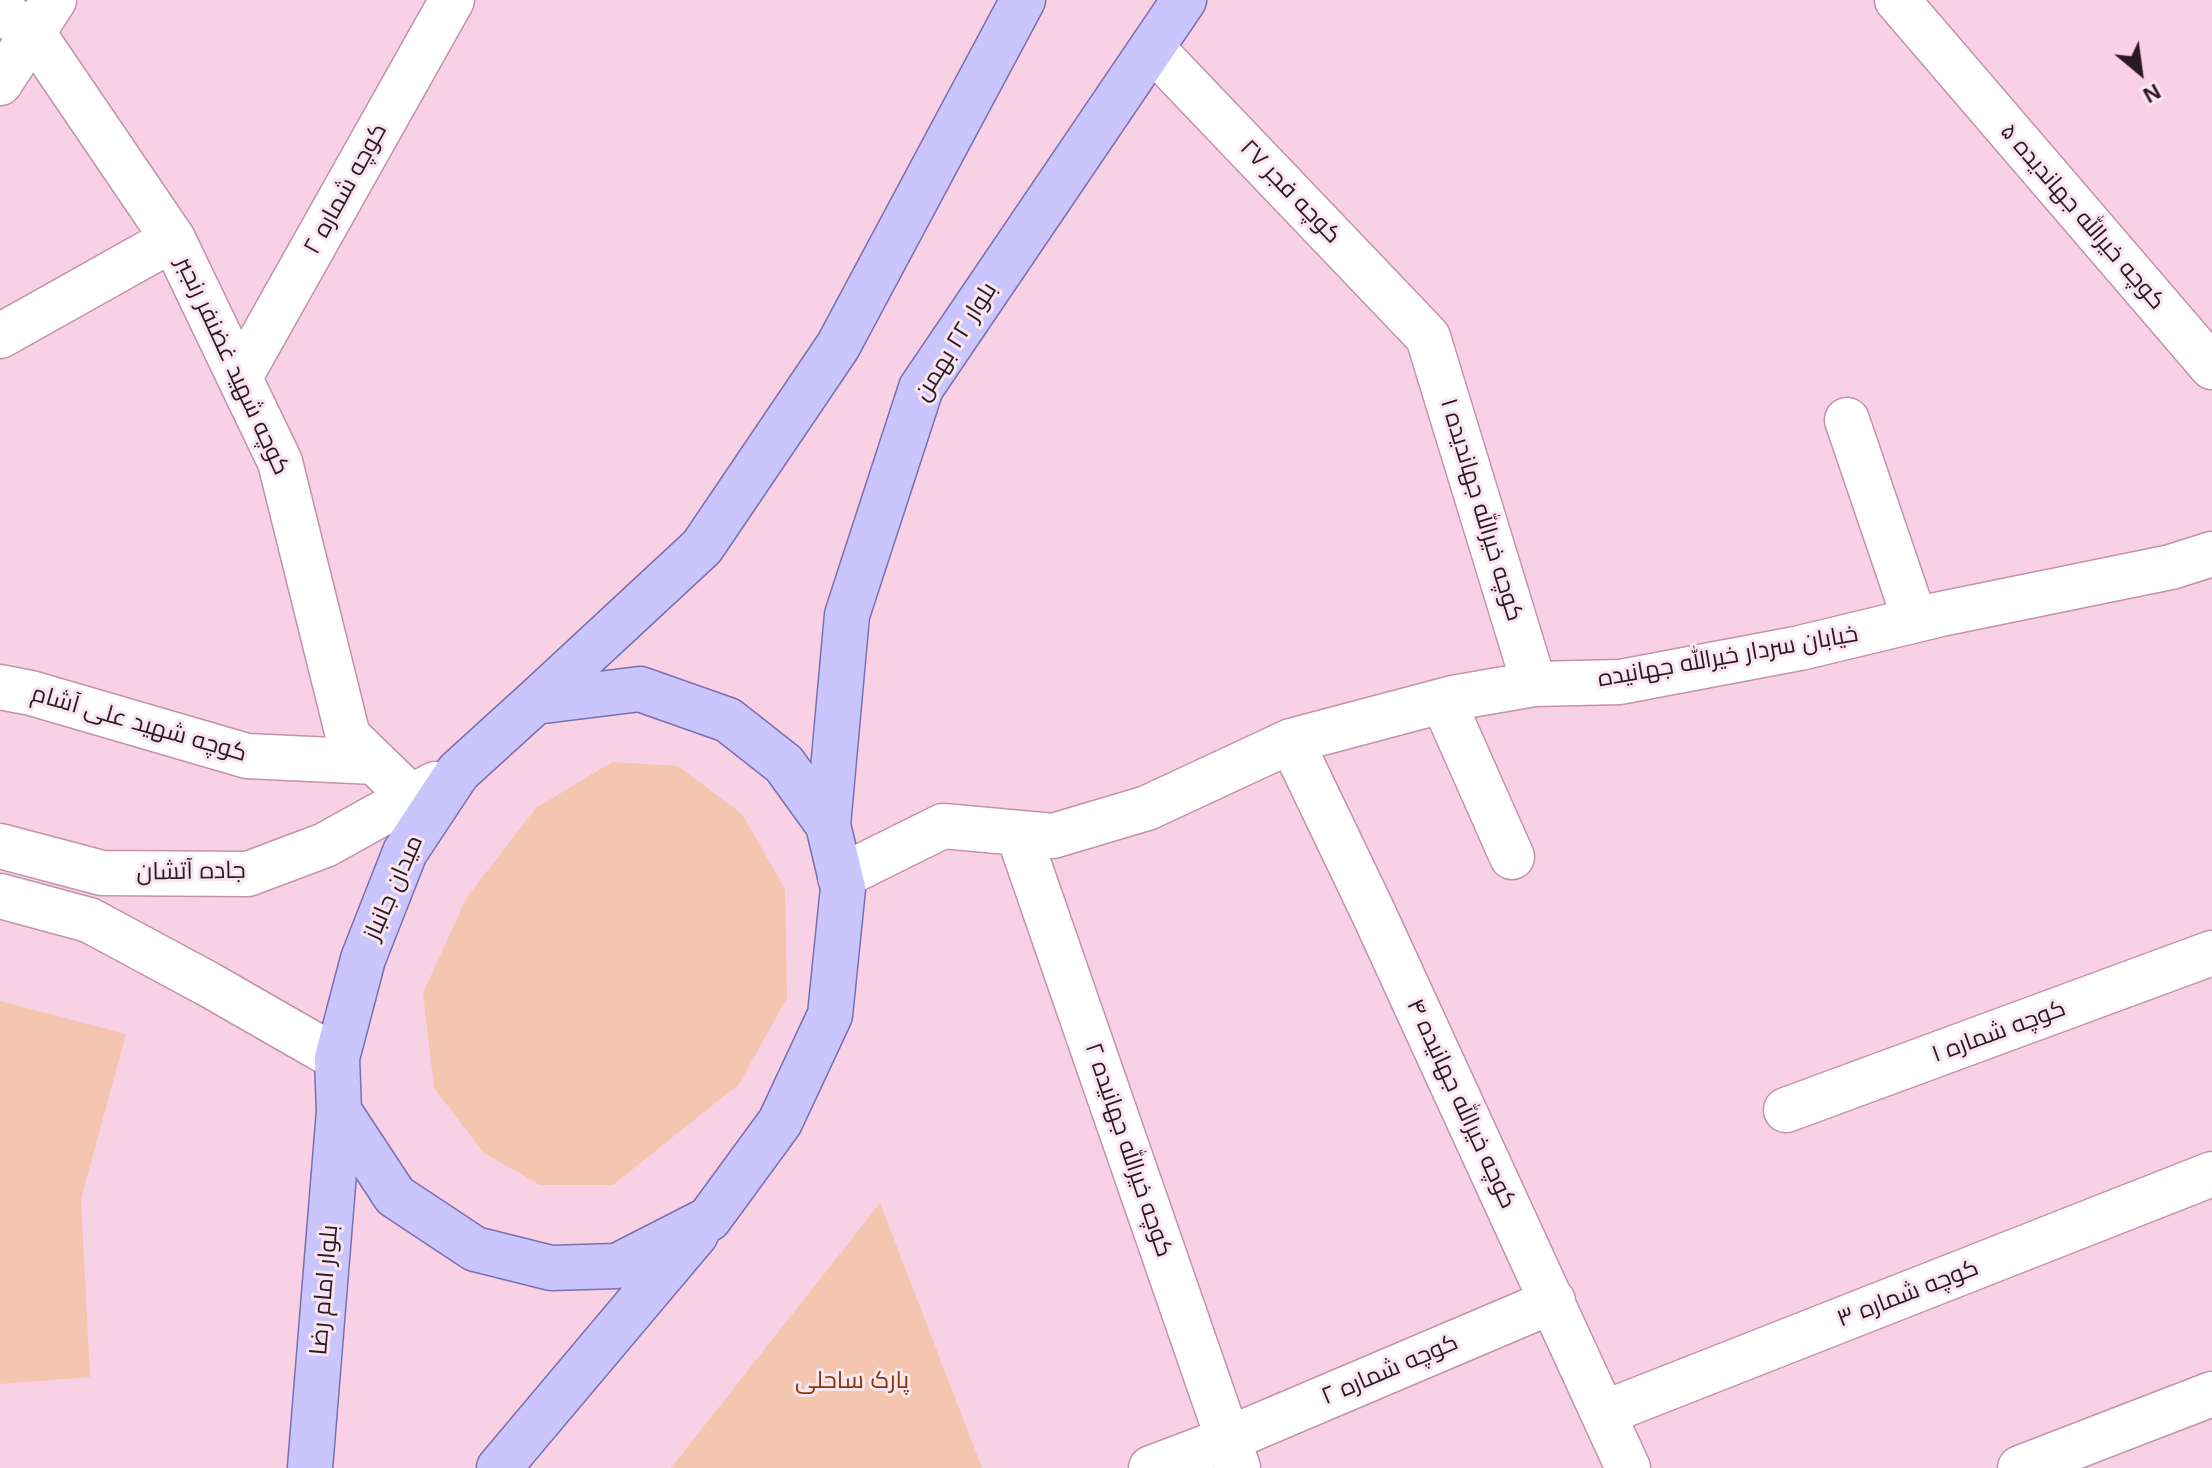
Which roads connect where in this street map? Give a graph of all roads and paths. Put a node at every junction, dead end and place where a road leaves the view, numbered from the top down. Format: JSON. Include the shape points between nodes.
{"nodes":[{"id":1,"x":452,"y":0,"type":"edge"},
{"id":2,"x":1023,"y":0,"type":"edge"},
{"id":3,"x":1184,"y":0,"type":"edge"},
{"id":4,"x":1897,"y":0,"type":"edge"},
{"id":5,"x":29,"y":15,"type":"edge"},
{"id":6,"x":1152,"y":48,"type":"junction"},
{"id":7,"x":0,"y":83,"type":"edge"},
{"id":8,"x":173,"y":239,"type":"junction"},
{"id":9,"x":0,"y":336,"type":"edge"},
{"id":10,"x":1428,"y":337,"type":"joint"},
{"id":11,"x":2212,"y":367,"type":"edge"},
{"id":12,"x":240,"y":377,"type":"junction"},
{"id":13,"x":1847,"y":420,"type":"dead end"},
{"id":14,"x":2208,"y":567,"type":"edge"},
{"id":15,"x":1915,"y":620,"type":"junction"},
{"id":16,"x":1534,"y":684,"type":"junction"},
{"id":17,"x":0,"y":687,"type":"edge"},
{"id":18,"x":1443,"y":701,"type":"junction"},
{"id":19,"x":535,"y":702,"type":"junction"},
{"id":20,"x":1291,"y":741,"type":"junction"},
{"id":21,"x":375,"y":762,"type":"junction"},
{"id":22,"x":458,"y":772,"type":"junction"},
{"id":23,"x":411,"y":797,"type":"junction"},
{"id":24,"x":828,"y":825,"type":"junction"},
{"id":25,"x":1018,"y":833,"type":"junction"},
{"id":26,"x":0,"y":846,"type":"edge"},
{"id":27,"x":1512,"y":857,"type":"dead end"},
{"id":28,"x":102,"y":873,"type":"junction"},
{"id":29,"x":840,"y":877,"type":"junction"},
{"id":30,"x":0,"y":896,"type":"edge"},
{"id":31,"x":89,"y":920,"type":"junction"},
{"id":32,"x":2212,"y":953,"type":"edge"},
{"id":33,"x":337,"y":1058,"type":"junction"},
{"id":34,"x":1786,"y":1110,"type":"dead end"},
{"id":35,"x":339,"y":1111,"type":"junction"},
{"id":36,"x":2212,"y":1174,"type":"edge"},
{"id":37,"x":709,"y":1219,"type":"junction"},
{"id":38,"x":1553,"y":1301,"type":"junction"},
{"id":39,"x":2212,"y":1394,"type":"edge"},
{"id":40,"x":1604,"y":1413,"type":"junction"},
{"id":41,"x":1233,"y":1453,"type":"edge"},
{"id":42,"x":310,"y":1468,"type":"edge"},
{"id":43,"x":499,"y":1468,"type":"edge"},
{"id":44,"x":1151,"y":1468,"type":"edge"},
{"id":45,"x":1628,"y":1468,"type":"edge"},
{"id":46,"x":2020,"y":1468,"type":"edge"}],
"edges":[{"from":1,"to":12,"type":"street","name":"کوچه شماره ۲"},
{"from":2,"to":19,"type":"main road","via":[[838,346],[702,547]]},
{"from":3,"to":6,"type":"main road","name":"بلوار ۲۲ بهمن"},
{"from":4,"to":11,"type":"street","name":"کوچه خیرالله جهاندیده ۵"},
{"from":5,"to":7,"type":"street"},
{"from":5,"to":8,"type":"street","name":"کوچه شهید غضنفر رنجبر"},
{"from":6,"to":10,"type":"street","name":"کوچه فجر ۲۷"},
{"from":6,"to":24,"type":"main road","name":"بلوار ۲۲ بهمن","via":[[921,388],[847,615]]},
{"from":8,"to":9,"type":"street"},
{"from":8,"to":12,"type":"street","name":"کوچه شهید غضنفر رنجبر"},
{"from":10,"to":16,"type":"street","name":"کوچه خیرالله جهاندیده ۱"},
{"from":12,"to":21,"type":"street","name":"کوچه شهید غضنفر رنجبر","via":[[280,462],[348,736]]},
{"from":13,"to":15,"type":"street"},
{"from":14,"to":15,"type":"street","name":"خیابان سردار خیرالله جهانیده","via":[[2171,567]]},
{"from":15,"to":16,"type":"street","name":"خیابان سردار خیرالله جهانیده","via":[[1620,682]]},
{"from":16,"to":18,"type":"street","name":"خیابان سردار خیرالله جهانیده"},
{"from":17,"to":21,"type":"street","name":"کوچه شهید علی آشام","via":[[247,756]]},
{"from":18,"to":20,"type":"street","name":"خیابان سردار خیرالله جهانیده"},
{"from":18,"to":27,"type":"street"},
{"from":19,"to":22,"type":"main road","name":"میدان جانباز"},
{"from":19,"to":24,"type":"main road","via":[[640,689],[728,720],[784,764]]},
{"from":20,"to":25,"type":"street","name":"خیابان سردار خیرالله جهانیده","via":[[1147,808],[1053,836]]},
{"from":20,"to":38,"type":"street","name":"کوچه خیرالله جهانیده ۴"},
{"from":21,"to":23,"type":"street","name":"کوچه شهید غضنفر رنجبر"},
{"from":22,"to":23,"type":"street","name":"جاده آتشان"},
{"from":22,"to":33,"type":"main road","name":"میدان جانباز","via":[[405,852],[363,959]]},
{"from":23,"to":28,"type":"street","name":"جاده آتشان","via":[[325,845],[248,874]]},
{"from":24,"to":29,"type":"main road"},
{"from":25,"to":29,"type":"street","name":"خیابان سردار خیرالله جهانیده","via":[[943,826]]},
{"from":25,"to":41,"type":"street","name":"کوچه خیرالله جهانیده ۲"},
{"from":26,"to":28,"type":"street","name":"جاده آتشان"},
{"from":28,"to":31,"type":"street"},
{"from":29,"to":37,"type":"main road","via":[[830,1015],[780,1122]]},
{"from":30,"to":31,"type":"street"},
{"from":31,"to":33,"type":"street"},
{"from":32,"to":34,"type":"street","name":"کوچه شماره ۱"},
{"from":33,"to":35,"type":"main road","name":"میدان جانباز"},
{"from":35,"to":37,"type":"main road","via":[[395,1196],[475,1249],[551,1268],[617,1266]]},
{"from":35,"to":42,"type":"main road","name":"بلوار امام رضا"},
{"from":36,"to":40,"type":"street","name":"کوچه شماره ۳"},
{"from":37,"to":43,"type":"main road"},
{"from":38,"to":40,"type":"street","name":"کوچه خیرالله جهانیده ۴"},
{"from":38,"to":41,"type":"street","name":"کوچه شماره ۲"},
{"from":39,"to":46,"type":"street"},
{"from":40,"to":45,"type":"street","name":"کوچه خیرالله جهانیده ۴"},
{"from":41,"to":44,"type":"street"}]}
